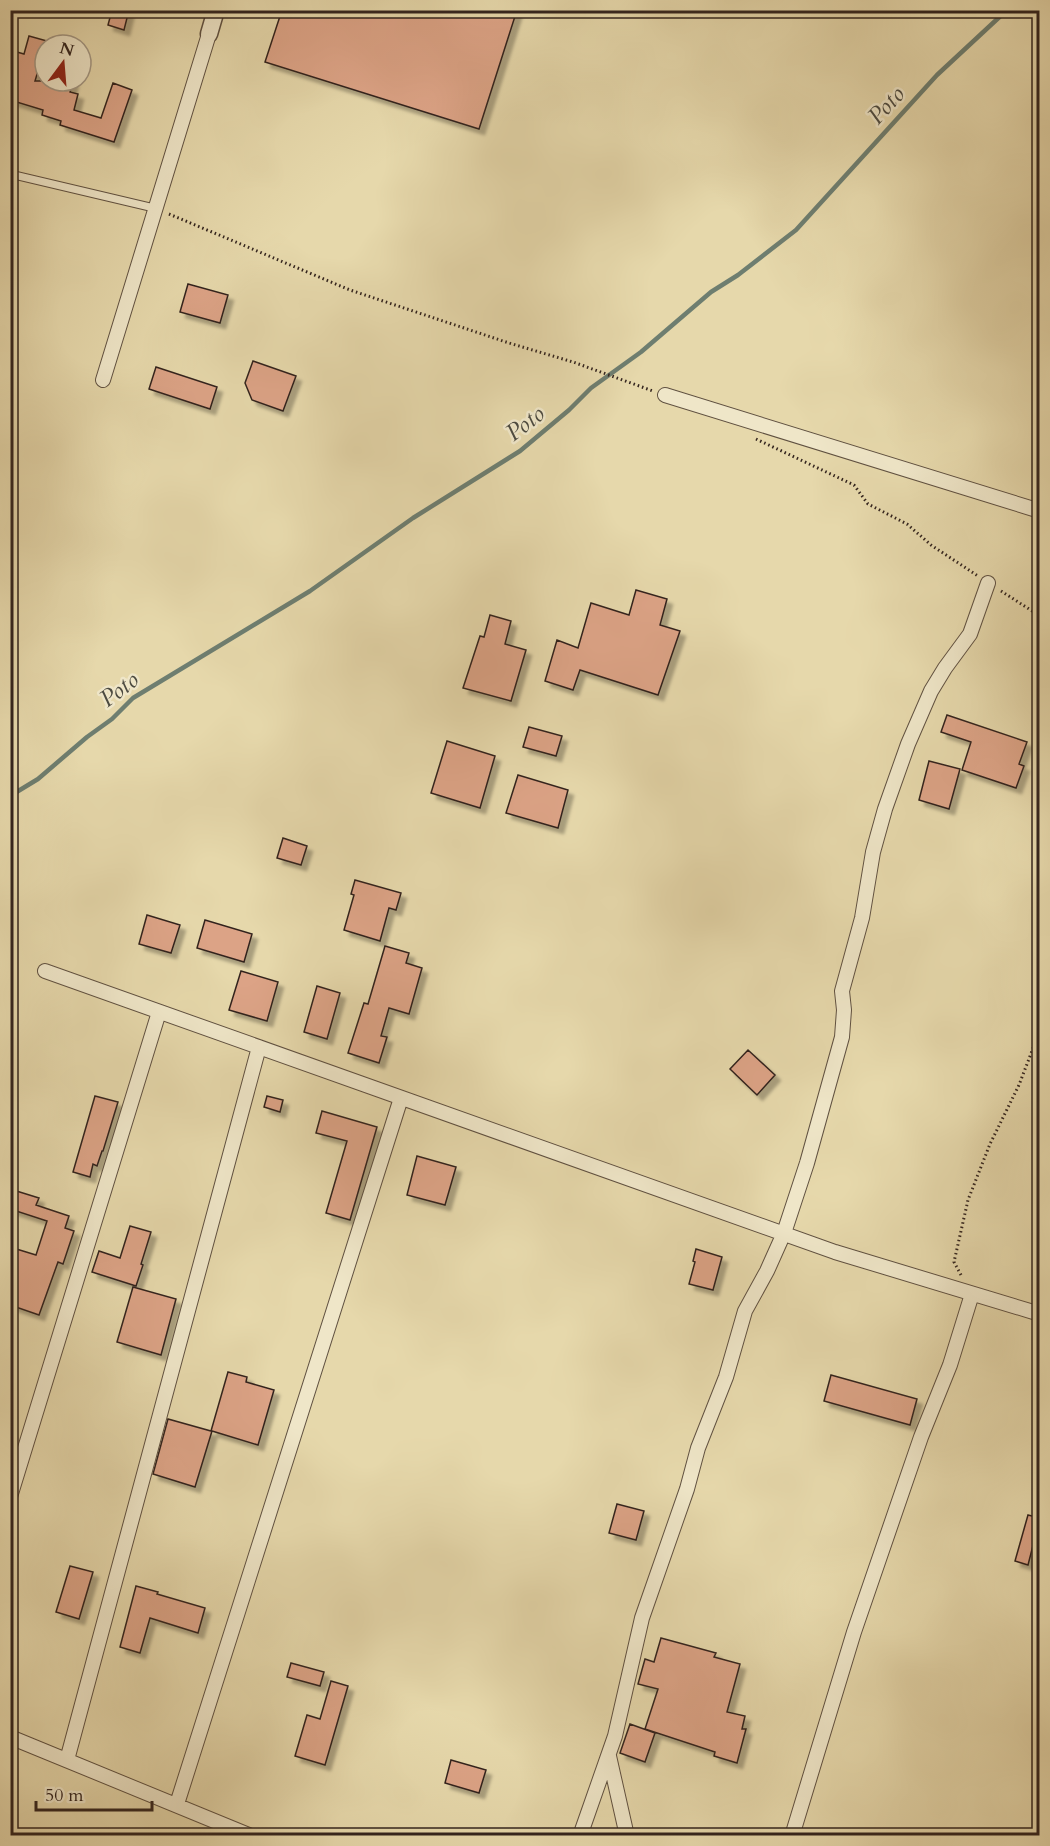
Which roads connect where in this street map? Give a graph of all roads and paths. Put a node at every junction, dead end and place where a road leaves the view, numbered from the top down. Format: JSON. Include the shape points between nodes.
{"nodes":[{"id":1,"x":216,"y":10,"type":"edge"},
{"id":2,"x":209,"y":34,"type":"joint"},
{"id":3,"x":10,"y":174,"type":"edge"},
{"id":4,"x":154,"y":208,"type":"junction"},
{"id":5,"x":103,"y":380,"type":"dead end"},
{"id":6,"x":665,"y":395,"type":"joint"},
{"id":7,"x":747,"y":435,"type":"dead end"},
{"id":8,"x":1040,"y":512,"type":"edge"},
{"id":9,"x":988,"y":583,"type":"junction"},
{"id":10,"x":1040,"y":616,"type":"edge"},
{"id":11,"x":45,"y":971,"type":"dead end"},
{"id":12,"x":159,"y":1012,"type":"junction"},
{"id":13,"x":1040,"y":1030,"type":"edge"},
{"id":14,"x":259,"y":1047,"type":"junction"},
{"id":15,"x":401,"y":1098,"type":"junction"},
{"id":16,"x":784,"y":1233,"type":"junction"},
{"id":17,"x":972,"y":1294,"type":"junction"},
{"id":18,"x":1040,"y":1314,"type":"edge"},
{"id":19,"x":10,"y":1497,"type":"edge"},
{"id":20,"x":10,"y":1737,"type":"edge"},
{"id":21,"x":608,"y":1755,"type":"junction"},
{"id":22,"x":67,"y":1760,"type":"junction"},
{"id":23,"x":177,"y":1804,"type":"junction"},
{"id":24,"x":251,"y":1836,"type":"edge"},
{"id":25,"x":580,"y":1836,"type":"edge"},
{"id":26,"x":627,"y":1836,"type":"edge"},
{"id":27,"x":792,"y":1836,"type":"edge"}],
"edges":[{"from":1,"to":2,"type":"street"},
{"from":2,"to":4,"type":"street"},
{"from":3,"to":4,"type":"lane"},
{"from":4,"to":5,"type":"street"},
{"from":4,"to":6,"type":"path","via":[[350,290]]},
{"from":6,"to":8,"type":"street"},
{"from":7,"to":9,"type":"path","via":[[854,485],[868,504],[907,524]]},
{"from":9,"to":10,"type":"path"},
{"from":9,"to":16,"type":"street","via":[[970,634],[931,691],[885,809],[842,992],[842,1037]]},
{"from":11,"to":12,"type":"street"},
{"from":12,"to":14,"type":"street"},
{"from":12,"to":19,"type":"street"},
{"from":13,"to":17,"type":"path","via":[[968,1200],[954,1262]]},
{"from":14,"to":15,"type":"street"},
{"from":14,"to":22,"type":"street"},
{"from":15,"to":16,"type":"street"},
{"from":15,"to":23,"type":"street"},
{"from":16,"to":17,"type":"street"},
{"from":16,"to":21,"type":"street","via":[[745,1311],[726,1377],[698,1448],[642,1618]]},
{"from":17,"to":18,"type":"street"},
{"from":17,"to":27,"type":"street","via":[[854,1632]]},
{"from":20,"to":22,"type":"street"},
{"from":21,"to":25,"type":"street"},
{"from":21,"to":26,"type":"street"},
{"from":22,"to":23,"type":"street"},
{"from":23,"to":24,"type":"street"}]}
